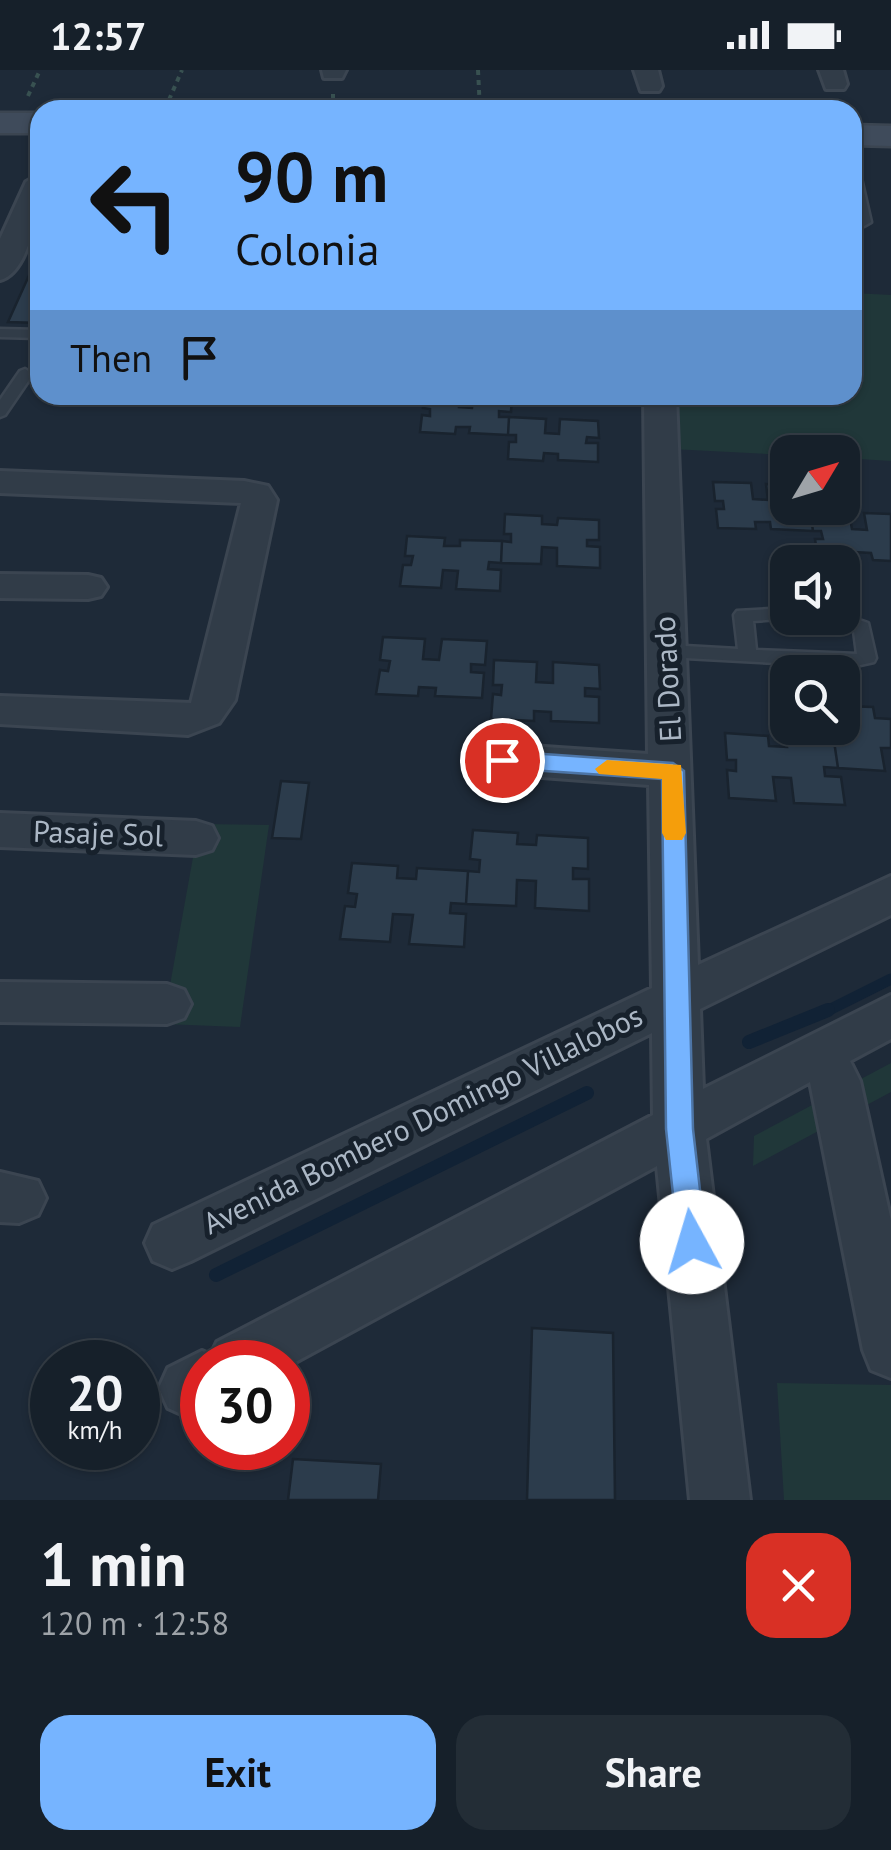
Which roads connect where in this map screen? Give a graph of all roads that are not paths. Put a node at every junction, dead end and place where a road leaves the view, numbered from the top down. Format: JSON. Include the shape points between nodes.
{"nodes":[{"id":1,"x":862,"y":135,"type":"edge"},
{"id":2,"x":891,"y":136,"type":"edge"},
{"id":3,"x":30,"y":184,"type":"edge"},
{"id":4,"x":0,"y":185,"type":"edge"},
{"id":5,"x":30,"y":202,"type":"edge"},
{"id":6,"x":862,"y":212,"type":"edge"},
{"id":7,"x":864,"y":222,"type":"dead end"},
{"id":8,"x":3,"y":258,"type":"edge"},
{"id":9,"x":0,"y":332,"type":"edge"},
{"id":10,"x":30,"y":334,"type":"edge"},
{"id":11,"x":25,"y":374,"type":"dead end"},
{"id":12,"x":660,"y":405,"type":"edge"},
{"id":13,"x":0,"y":412,"type":"edge"},
{"id":14,"x":0,"y":482,"type":"edge"},
{"id":15,"x":0,"y":586,"type":"edge"},
{"id":16,"x":88,"y":587,"type":"dead end"},
{"id":17,"x":770,"y":614,"type":"edge"},
{"id":18,"x":860,"y":626,"type":"edge"},
{"id":19,"x":667,"y":651,"type":"junction"},
{"id":20,"x":748,"y":656,"type":"junction"},
{"id":21,"x":0,"y":710,"type":"edge"},
{"id":22,"x":502,"y":760,"type":"dead end"},
{"id":23,"x":673,"y":771,"type":"junction"},
{"id":24,"x":0,"y":830,"type":"edge"},
{"id":25,"x":196,"y":838,"type":"dead end"},
{"id":26,"x":891,"y":894,"type":"edge"},
{"id":27,"x":675,"y":997,"type":"junction"},
{"id":28,"x":0,"y":1002,"type":"edge"},
{"id":29,"x":167,"y":1004,"type":"dead end"},
{"id":30,"x":891,"y":1015,"type":"edge"},
{"id":31,"x":820,"y":1052,"type":"junction"},
{"id":32,"x":679,"y":1129,"type":"junction"},
{"id":33,"x":172,"y":1243,"type":"dead end"},
{"id":34,"x":279,"y":1340,"type":"edge"},
{"id":35,"x":891,"y":1350,"type":"edge"},
{"id":36,"x":720,"y":1500,"type":"edge"}],
"edges":[{"from":1,"to":2,"type":"street"},
{"from":3,"to":4,"type":"street"},
{"from":5,"to":8,"type":"street"},
{"from":6,"to":7,"type":"lane"},
{"from":9,"to":10,"type":"lane"},
{"from":11,"to":13,"type":"lane"},
{"from":12,"to":19,"type":"street","name":"El Dorado"},
{"from":14,"to":21,"type":"street","via":[[244,492],[259,500],[216,700],[205,713],[188,720]]},
{"from":15,"to":16,"type":"street"},
{"from":17,"to":20,"type":"lane","via":[[744,614]]},
{"from":18,"to":20,"type":"lane","via":[[866,658]]},
{"from":19,"to":20,"type":"lane"},
{"from":19,"to":23,"type":"street","name":"El Dorado"},
{"from":22,"to":23,"type":"street"},
{"from":23,"to":27,"type":"street","name":"El Dorado"},
{"from":24,"to":25,"type":"street","name":"Pasaje Sol"},
{"from":26,"to":27,"type":"street","name":"Avenida Bombero Domingo Villalobos"},
{"from":27,"to":32,"type":"street","name":"El Dorado"},
{"from":27,"to":33,"type":"street","name":"Avenida Bombero Domingo Villalobos"},
{"from":28,"to":29,"type":"street"},
{"from":30,"to":31,"type":"street"},
{"from":31,"to":32,"type":"street"},
{"from":31,"to":35,"type":"street","via":[[834,1081]]},
{"from":32,"to":34,"type":"street"},
{"from":32,"to":36,"type":"street","name":"El Dorado"}]}
